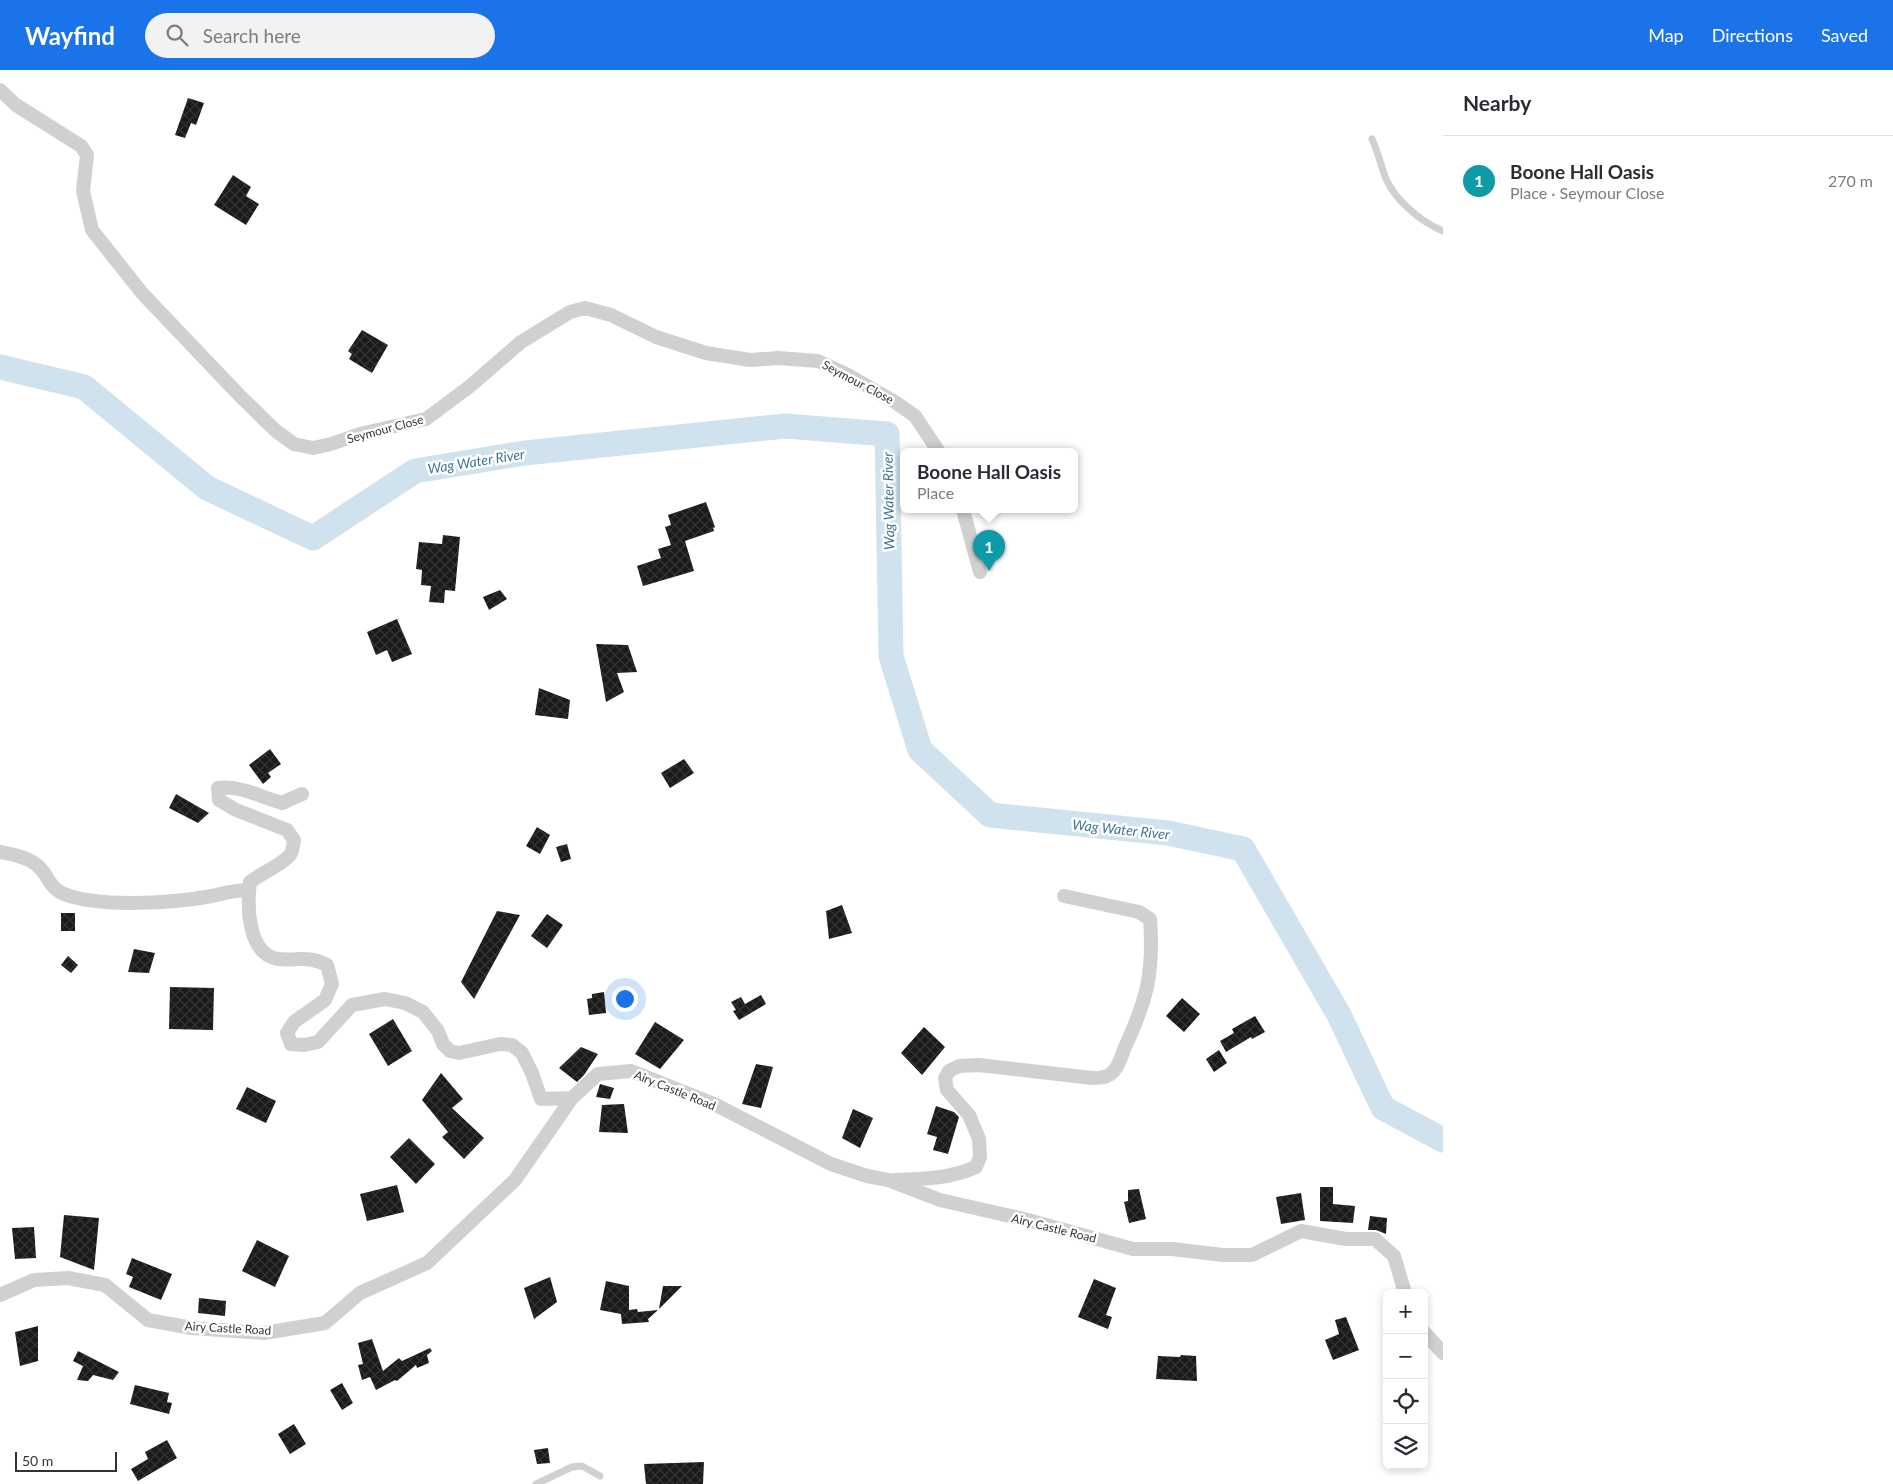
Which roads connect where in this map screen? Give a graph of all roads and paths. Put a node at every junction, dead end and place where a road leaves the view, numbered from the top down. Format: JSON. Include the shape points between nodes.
{"nodes":[{"id":1,"x":0,"y":90,"type":"edge"},
{"id":2,"x":1372,"y":139,"type":"dead end"},
{"id":3,"x":1443,"y":231,"type":"edge"},
{"id":4,"x":937,"y":448,"type":"edge"},
{"id":5,"x":965,"y":513,"type":"edge"},
{"id":6,"x":980,"y":572,"type":"dead end"},
{"id":7,"x":302,"y":794,"type":"dead end"},
{"id":8,"x":0,"y":852,"type":"edge"},
{"id":9,"x":249,"y":890,"type":"junction"},
{"id":10,"x":1064,"y":896,"type":"dead end"},
{"id":11,"x":572,"y":1098,"type":"junction"},
{"id":12,"x":888,"y":1180,"type":"junction"},
{"id":13,"x":1404,"y":1289,"type":"edge"},
{"id":14,"x":0,"y":1295,"type":"edge"},
{"id":15,"x":1426,"y":1334,"type":"edge"},
{"id":16,"x":1443,"y":1353,"type":"edge"},
{"id":17,"x":600,"y":1476,"type":"dead end"},
{"id":18,"x":536,"y":1484,"type":"edge"}],
"edges":[{"from":1,"to":4,"type":"street","name":"Seymour Close","via":[[16,105],[81,146],[87,155],[83,191],[92,230],[142,293],[241,397],[294,444],[313,448],[426,419],[521,342],[570,312],[585,308],[611,315],[656,337],[706,353],[750,360],[818,361],[916,416]]},
{"from":2,"to":3,"type":"lane","via":[[1396,195],[1412,212]]},
{"from":5,"to":6,"type":"street"},
{"from":7,"to":9,"type":"street","via":[[282,803],[229,786],[218,788],[219,800],[287,830],[294,840],[291,854],[250,882]]},
{"from":8,"to":9,"type":"street","via":[[37,864],[51,886],[62,894],[89,901],[175,901]]},
{"from":9,"to":11,"type":"street","via":[[248,916],[262,951],[276,958],[316,959],[327,965],[332,984],[325,1000],[294,1022],[287,1033],[291,1044],[318,1042],[352,1005],[385,999],[405,1002],[423,1012],[450,1051],[459,1053],[500,1044],[512,1046],[522,1052],[541,1099]]},
{"from":10,"to":12,"type":"street","via":[[1139,912],[1150,919],[1151,966],[1146,996],[1116,1070],[1107,1076],[1092,1078],[979,1065],[949,1070],[945,1078],[947,1090],[969,1115],[979,1138],[980,1157],[976,1167],[961,1174],[932,1179]]},
{"from":11,"to":12,"type":"street","name":"Airy Castle Road","via":[[598,1074],[631,1071],[714,1104],[831,1164]]},
{"from":11,"to":14,"type":"street","name":"Airy Castle Road","via":[[515,1180],[427,1263],[360,1294],[325,1323],[264,1333],[192,1328],[148,1320],[105,1286],[68,1278],[34,1280]]},
{"from":12,"to":13,"type":"street","name":"Airy Castle Road","via":[[940,1200],[1133,1249],[1252,1255],[1302,1231],[1346,1239],[1375,1239],[1394,1256]]},
{"from":15,"to":16,"type":"street"},
{"from":17,"to":18,"type":"lane","via":[[582,1466],[572,1467]]}]}
